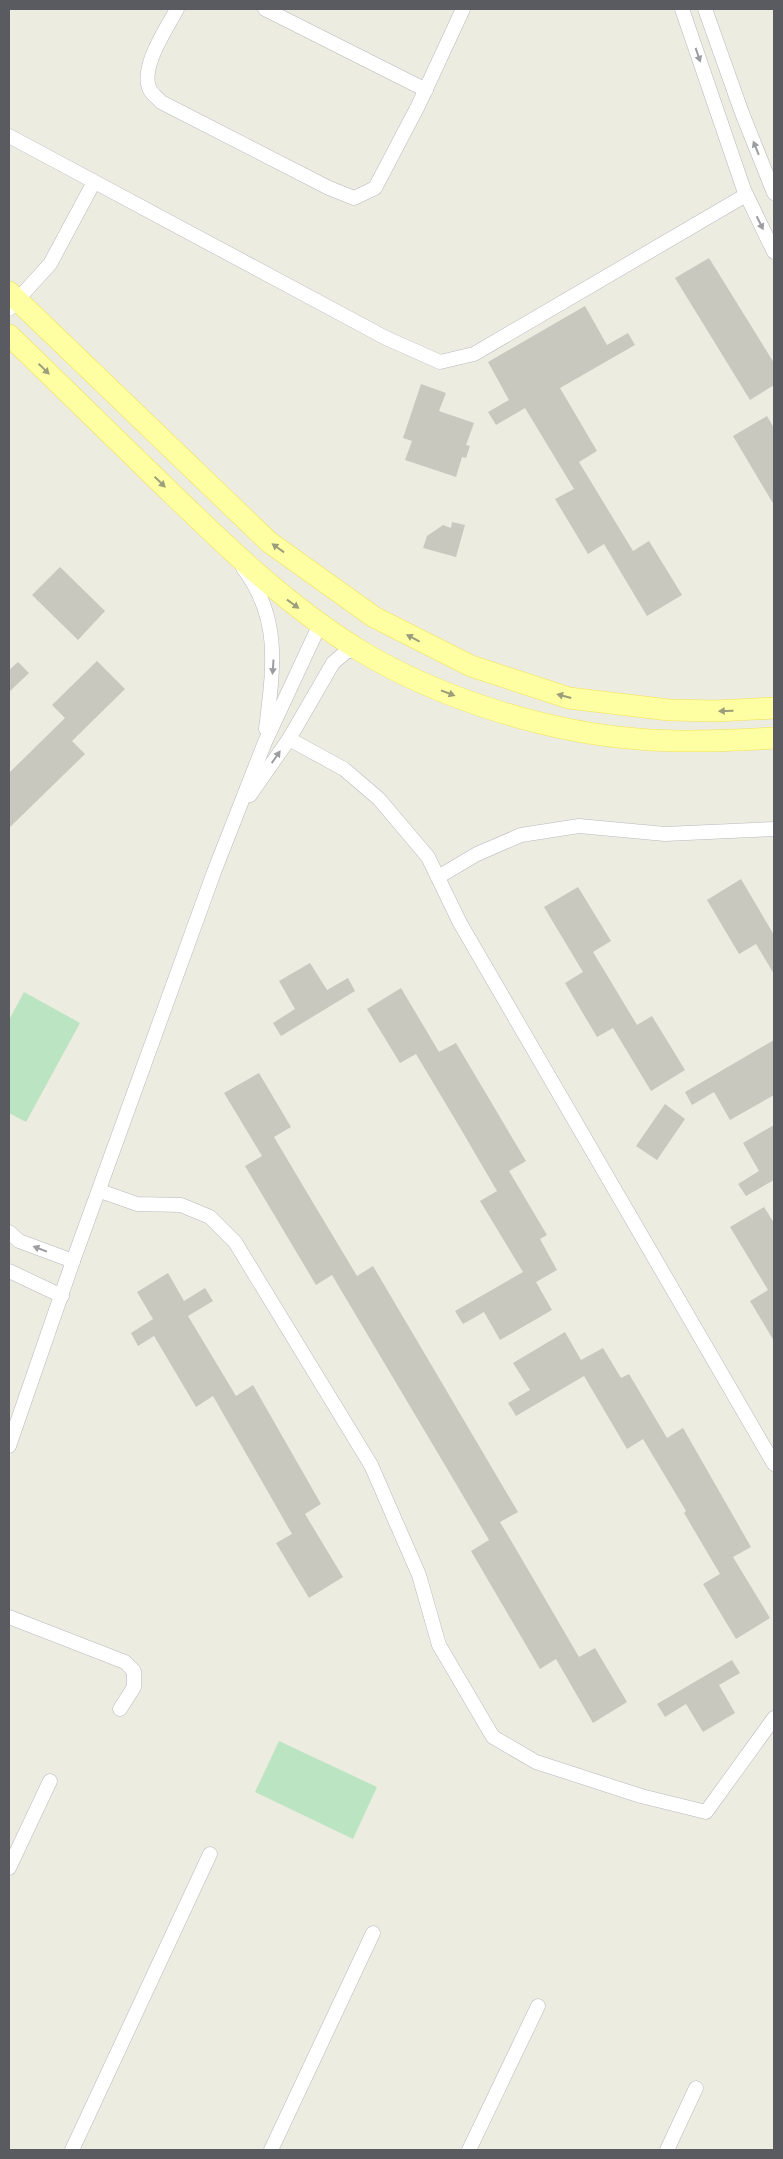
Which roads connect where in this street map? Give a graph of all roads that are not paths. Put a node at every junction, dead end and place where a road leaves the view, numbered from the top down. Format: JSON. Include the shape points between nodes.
{"nodes":[{"id":1,"x":178,"y":9,"type":"edge"},
{"id":2,"x":265,"y":9,"type":"edge"},
{"id":3,"x":463,"y":9,"type":"edge"},
{"id":4,"x":682,"y":9,"type":"edge"},
{"id":5,"x":705,"y":9,"type":"edge"},
{"id":6,"x":426,"y":90,"type":"junction"},
{"id":7,"x":9,"y":136,"type":"edge"},
{"id":8,"x":94,"y":182,"type":"junction"},
{"id":9,"x":774,"y":193,"type":"edge"},
{"id":10,"x":746,"y":195,"type":"junction"},
{"id":11,"x":774,"y":252,"type":"edge"},
{"id":12,"x":12,"y":300,"type":"edge"},
{"id":13,"x":9,"y":335,"type":"edge"},
{"id":14,"x":224,"y":544,"type":"junction"},
{"id":15,"x":320,"y":624,"type":"junction"},
{"id":16,"x":361,"y":651,"type":"junction"},
{"id":17,"x":774,"y":708,"type":"edge"},
{"id":18,"x":289,"y":738,"type":"junction"},
{"id":19,"x":774,"y":738,"type":"edge"},
{"id":20,"x":265,"y":742,"type":"junction"},
{"id":21,"x":239,"y":812,"type":"junction"},
{"id":22,"x":774,"y":829,"type":"edge"},
{"id":23,"x":438,"y":878,"type":"junction"},
{"id":24,"x":100,"y":1190,"type":"junction"},
{"id":25,"x":9,"y":1232,"type":"edge"},
{"id":26,"x":73,"y":1261,"type":"junction"},
{"id":27,"x":9,"y":1271,"type":"edge"},
{"id":28,"x":62,"y":1296,"type":"junction"},
{"id":29,"x":9,"y":1446,"type":"edge"},
{"id":30,"x":774,"y":1464,"type":"edge"},
{"id":31,"x":9,"y":1617,"type":"edge"},
{"id":32,"x":120,"y":1710,"type":"dead end"},
{"id":33,"x":774,"y":1718,"type":"edge"},
{"id":34,"x":50,"y":1781,"type":"dead end"},
{"id":35,"x":210,"y":1854,"type":"dead end"},
{"id":36,"x":9,"y":1868,"type":"edge"},
{"id":37,"x":373,"y":1933,"type":"dead end"},
{"id":38,"x":538,"y":2006,"type":"dead end"},
{"id":39,"x":696,"y":2088,"type":"dead end"},
{"id":40,"x":72,"y":2150,"type":"edge"},
{"id":41,"x":271,"y":2150,"type":"edge"},
{"id":42,"x":469,"y":2150,"type":"edge"},
{"id":43,"x":667,"y":2150,"type":"edge"}],
"edges":[{"from":1,"to":6,"type":"street","via":[[152,56],[147,74],[150,90],[161,102],[354,198],[375,188]]},
{"from":2,"to":6,"type":"street"},
{"from":3,"to":6,"type":"street"},
{"from":4,"to":10,"type":"street","one_way":true},
{"from":9,"to":5,"type":"street","one_way":true},
{"from":7,"to":8,"type":"street"},
{"from":8,"to":10,"type":"street","via":[[386,338],[440,362],[474,354]]},
{"from":8,"to":12,"type":"street","via":[[50,264]]},
{"from":10,"to":11,"type":"street","one_way":true},
{"from":17,"to":12,"type":"main road","one_way":true,"via":[[669,710],[569,698],[471,666],[374,617],[269,542]]},
{"from":13,"to":14,"type":"main road","one_way":true},
{"from":14,"to":15,"type":"main road","one_way":true,"via":[[280,595]]},
{"from":14,"to":20,"type":"street","one_way":true,"via":[[261,597],[268,617],[274,663]]},
{"from":15,"to":16,"type":"main road"},
{"from":15,"to":20,"type":"street"},
{"from":16,"to":18,"type":"street","via":[[347,651],[333,663]]},
{"from":16,"to":19,"type":"main road","one_way":true,"via":[[447,692],[538,722],[588,733],[690,742]]},
{"from":21,"to":18,"type":"street","one_way":true},
{"from":18,"to":23,"type":"street","via":[[344,770],[379,799],[428,857]]},
{"from":20,"to":21,"type":"street"},
{"from":21,"to":24,"type":"street","via":[[214,872]]},
{"from":22,"to":23,"type":"street","via":[[665,834],[579,826],[550,830],[521,835],[477,854]]},
{"from":23,"to":30,"type":"street","via":[[460,923]]},
{"from":24,"to":26,"type":"street"},
{"from":24,"to":33,"type":"street","via":[[137,1204],[181,1205],[210,1217],[235,1242],[371,1466],[419,1575],[439,1645],[493,1736],[536,1762],[641,1796],[706,1812]]},
{"from":26,"to":25,"type":"street","one_way":true,"via":[[19,1241]]},
{"from":26,"to":28,"type":"street"},
{"from":27,"to":28,"type":"street"},
{"from":28,"to":29,"type":"street"},
{"from":31,"to":32,"type":"street","via":[[125,1662],[134,1670],[134,1687]]},
{"from":34,"to":36,"type":"street"},
{"from":35,"to":40,"type":"street"},
{"from":37,"to":41,"type":"street"},
{"from":38,"to":42,"type":"street"},
{"from":39,"to":43,"type":"street"}]}
